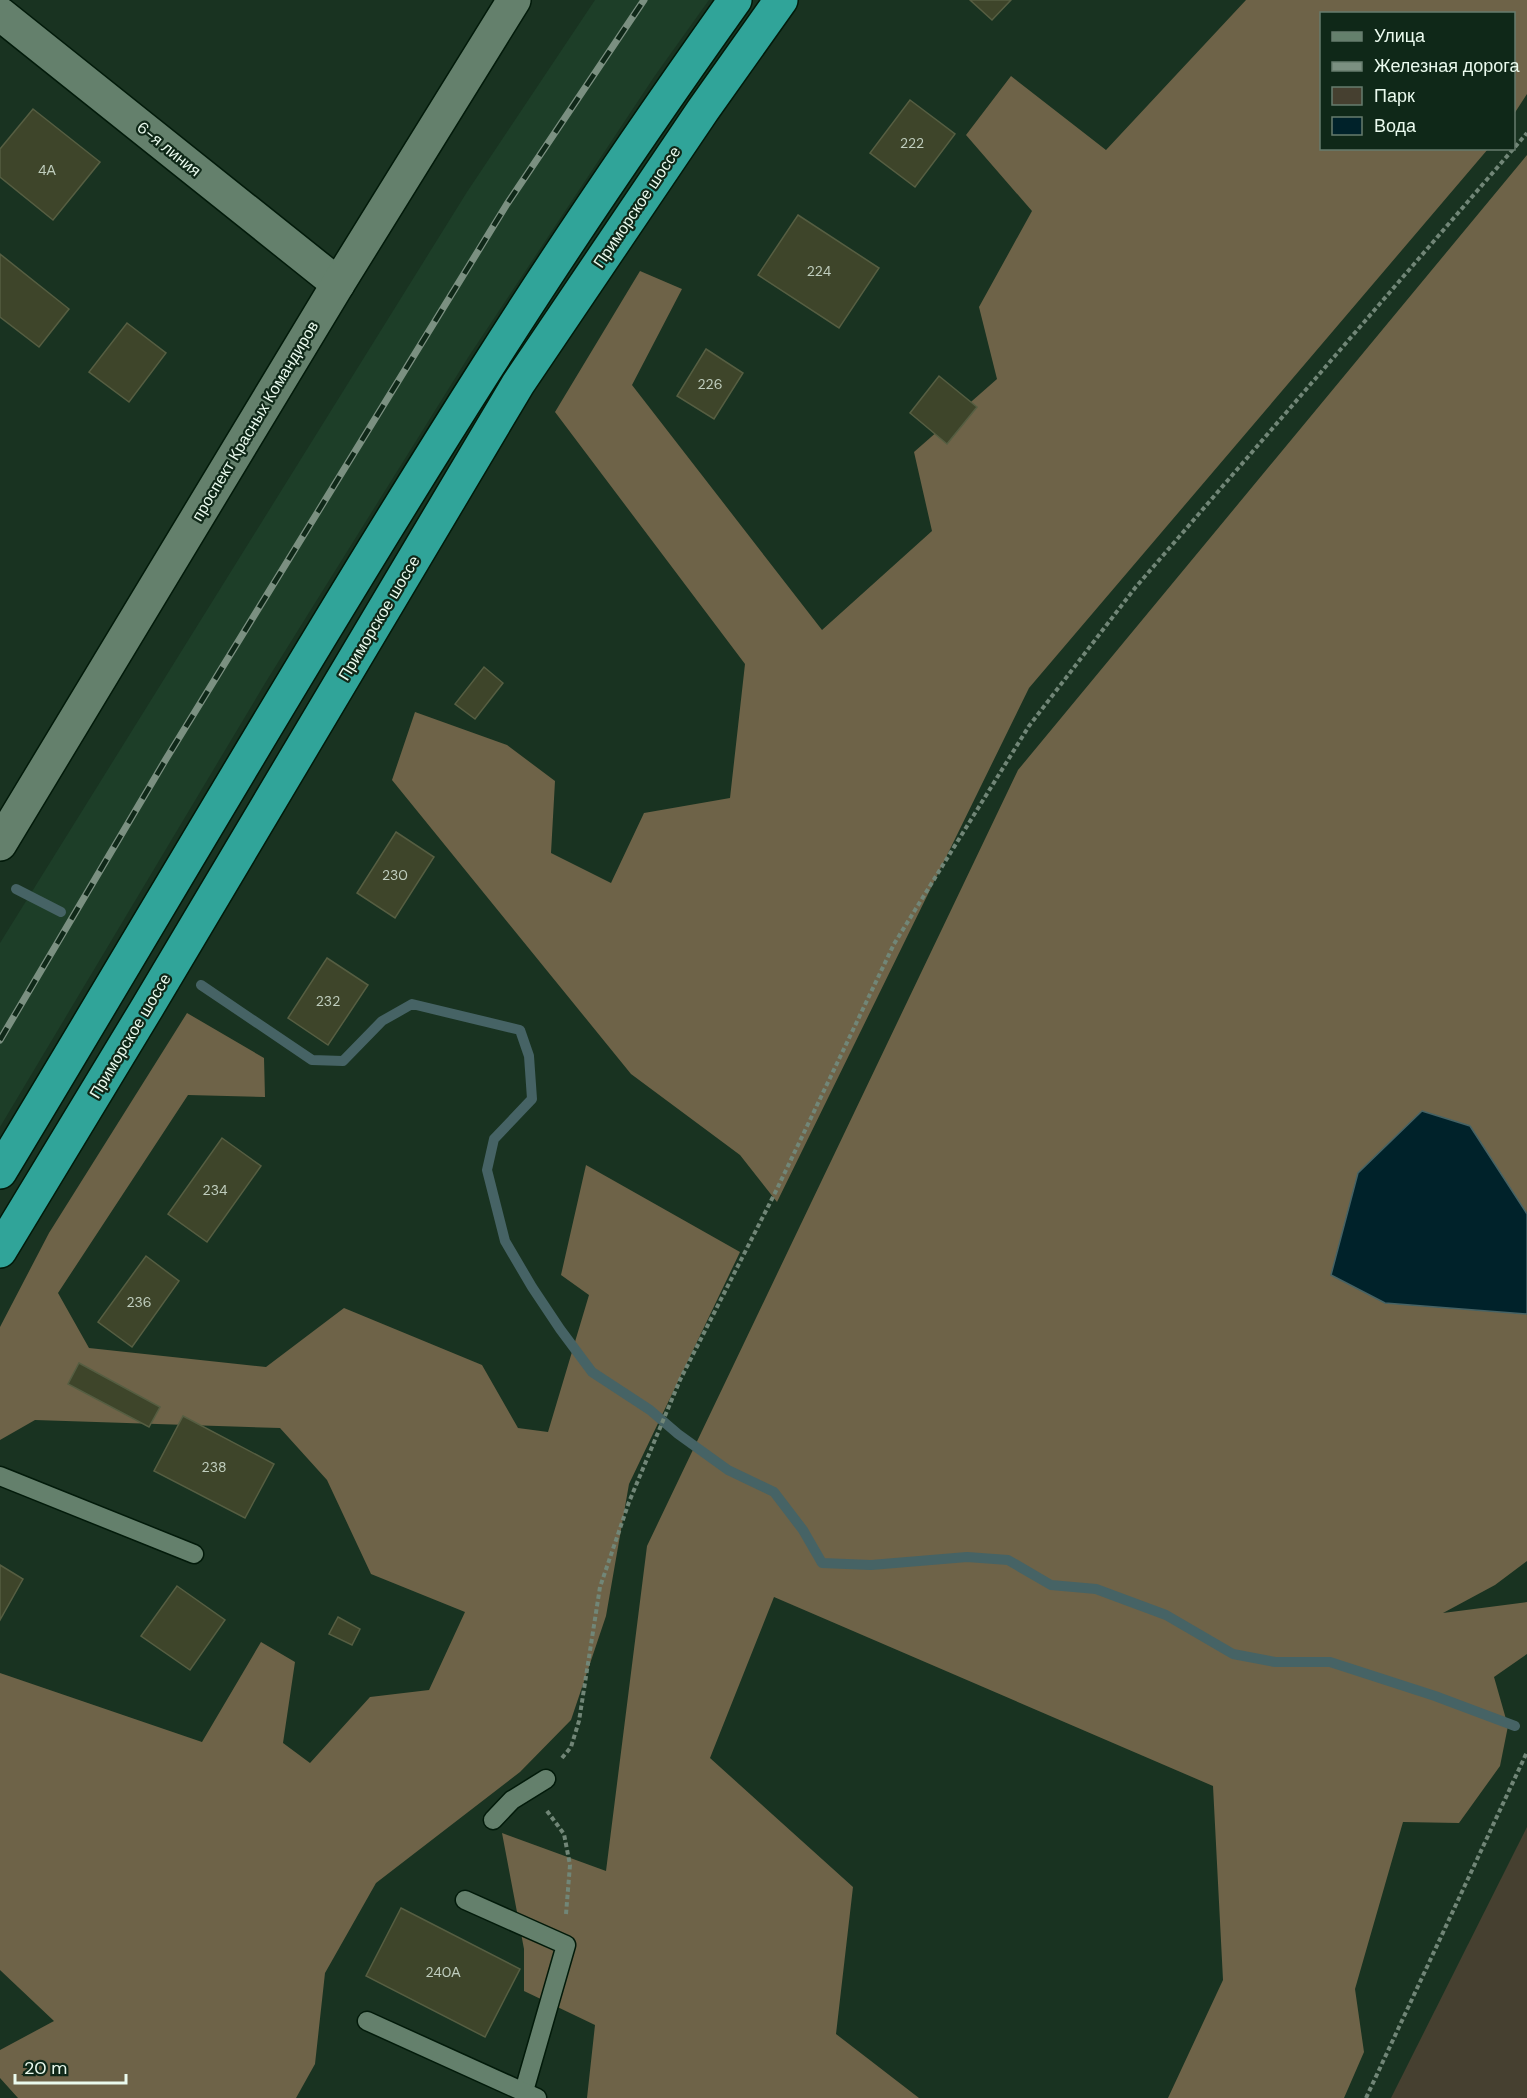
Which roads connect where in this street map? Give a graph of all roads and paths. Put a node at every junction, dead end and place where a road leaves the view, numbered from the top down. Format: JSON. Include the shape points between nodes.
{"nodes":[{"id":1,"x":514,"y":0,"type":"edge"},
{"id":2,"x":735,"y":0,"type":"edge"},
{"id":3,"x":781,"y":0,"type":"edge"},
{"id":4,"x":0,"y":14,"type":"edge"},
{"id":5,"x":1527,"y":133,"type":"edge"},
{"id":6,"x":1515,"y":147,"type":"edge"},
{"id":7,"x":1512,"y":150,"type":"edge"},
{"id":8,"x":338,"y":285,"type":"junction"},
{"id":9,"x":0,"y":844,"type":"edge"},
{"id":10,"x":0,"y":1172,"type":"edge"},
{"id":11,"x":0,"y":1251,"type":"edge"},
{"id":12,"x":0,"y":1476,"type":"edge"},
{"id":13,"x":194,"y":1554,"type":"dead end"},
{"id":14,"x":1527,"y":1752,"type":"edge"},
{"id":15,"x":546,"y":1779,"type":"junction"},
{"id":16,"x":493,"y":1820,"type":"dead end"},
{"id":17,"x":465,"y":1900,"type":"dead end"},
{"id":18,"x":566,"y":1945,"type":"junction"},
{"id":19,"x":367,"y":2021,"type":"dead end"},
{"id":20,"x":531,"y":2094,"type":"edge"},
{"id":21,"x":1366,"y":2098,"type":"edge"}],
"edges":[{"from":1,"to":8,"type":"street","name":"проспект Красных Командиров"},
{"from":2,"to":10,"type":"highway","via":[[487,368],[286,693]]},
{"from":3,"to":11,"type":"highway","name":"Приморское шоссе","via":[[518,384]]},
{"from":4,"to":8,"type":"street","name":"6-я линия"},
{"from":5,"to":6,"type":"path"},
{"from":7,"to":15,"type":"path","via":[[1135,588],[1029,726],[894,944],[680,1380],[629,1502],[600,1587],[571,1747]]},
{"from":8,"to":9,"type":"street","name":"проспект Красных Командиров"},
{"from":12,"to":13,"type":"lane"},
{"from":14,"to":21,"type":"path"},
{"from":15,"to":16,"type":"lane","via":[[512,1800]]},
{"from":15,"to":18,"type":"path","via":[[545,1810],[564,1834],[570,1865]]},
{"from":17,"to":18,"type":"lane"},
{"from":18,"to":20,"type":"lane"},
{"from":19,"to":20,"type":"lane"}]}
